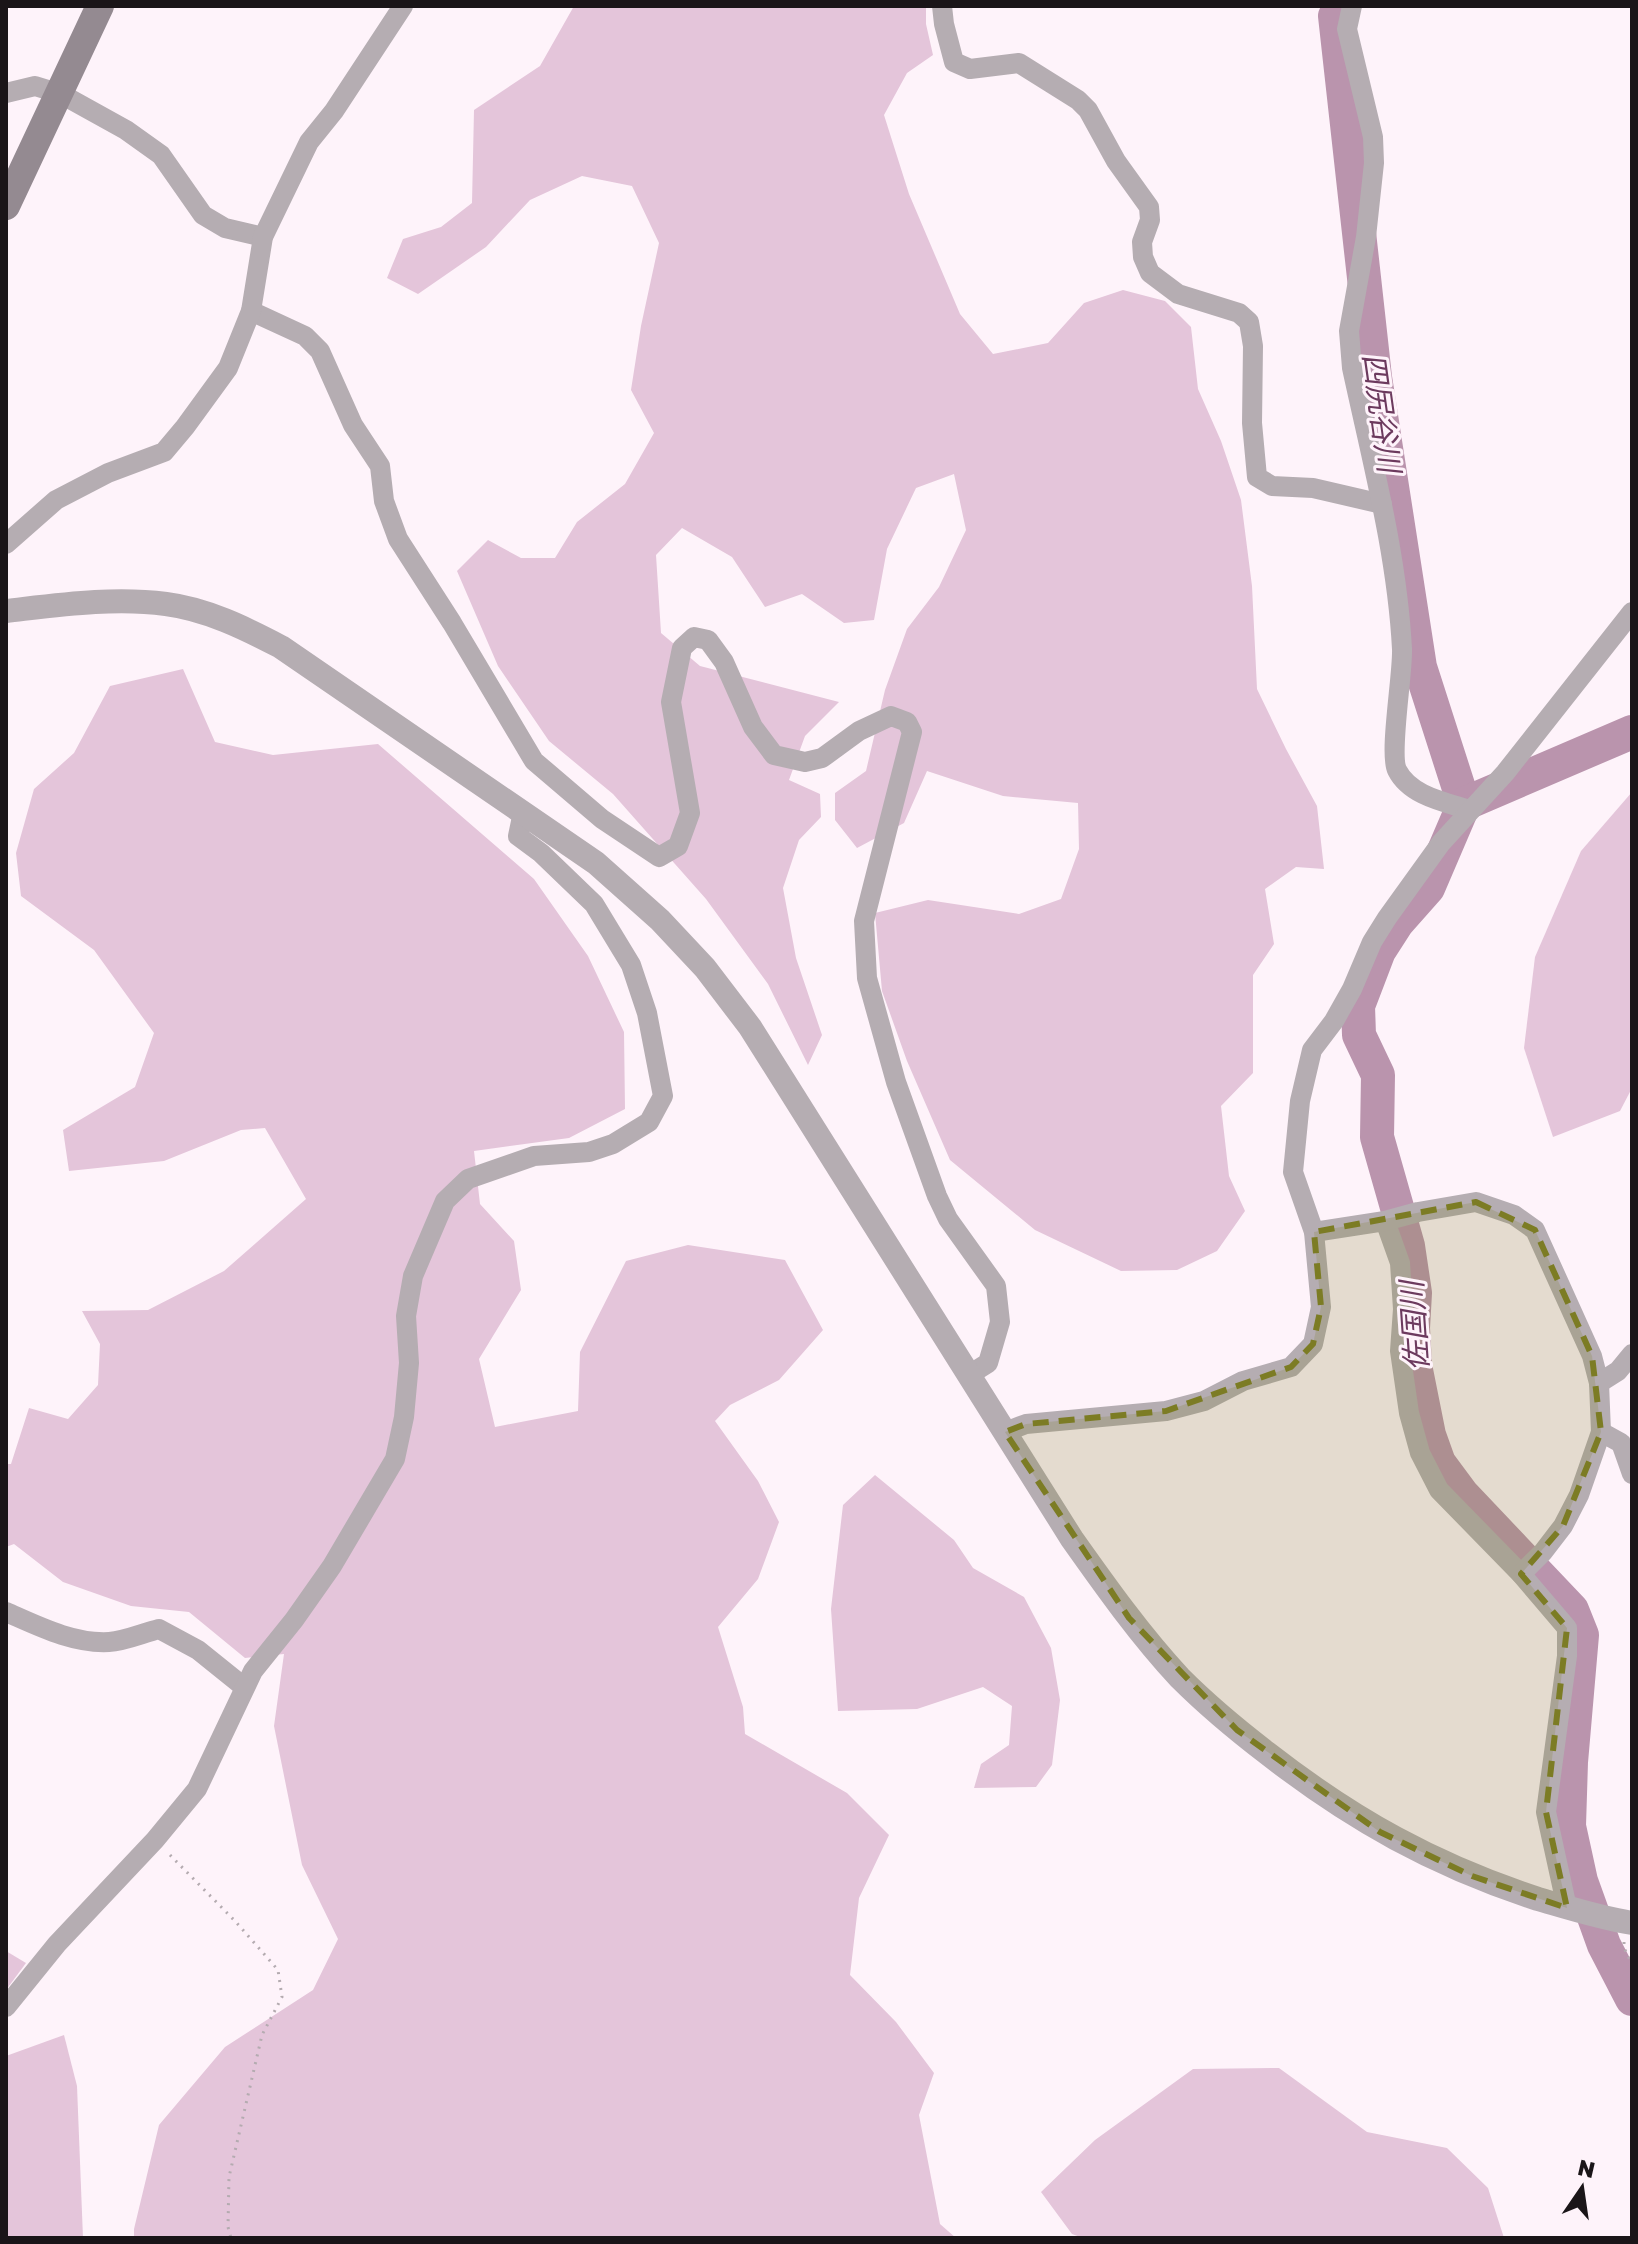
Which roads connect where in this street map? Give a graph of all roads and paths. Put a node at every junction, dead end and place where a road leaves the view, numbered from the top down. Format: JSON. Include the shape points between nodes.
{"nodes":[{"id":1,"x":100,"y":6,"type":"edge"},
{"id":2,"x":403,"y":6,"type":"edge"},
{"id":3,"x":942,"y":6,"type":"edge"},
{"id":4,"x":1352,"y":6,"type":"edge"},
{"id":5,"x":6,"y":93,"type":"edge"},
{"id":6,"x":61,"y":94,"type":"junction"},
{"id":7,"x":6,"y":206,"type":"edge"},
{"id":8,"x":263,"y":237,"type":"junction"},
{"id":9,"x":251,"y":311,"type":"junction"},
{"id":10,"x":1382,"y":504,"type":"junction"},
{"id":11,"x":6,"y":544,"type":"edge"},
{"id":12,"x":6,"y":611,"type":"edge"},
{"id":13,"x":1632,"y":612,"type":"edge"},
{"id":14,"x":1470,"y":810,"type":"junction"},
{"id":15,"x":523,"y":812,"type":"junction"},
{"id":16,"x":1385,"y":1221,"type":"junction"},
{"id":17,"x":1314,"y":1232,"type":"junction"},
{"id":18,"x":1632,"y":1354,"type":"edge"},
{"id":19,"x":969,"y":1375,"type":"junction"},
{"id":20,"x":1599,"y":1383,"type":"junction"},
{"id":21,"x":1005,"y":1432,"type":"junction"},
{"id":22,"x":1601,"y":1432,"type":"junction"},
{"id":23,"x":1632,"y":1474,"type":"edge"},
{"id":24,"x":1521,"y":1574,"type":"junction"},
{"id":25,"x":6,"y":1612,"type":"edge"},
{"id":26,"x":244,"y":1687,"type":"junction"},
{"id":27,"x":155,"y":1840,"type":"junction"},
{"id":28,"x":1567,"y":1908,"type":"junction"},
{"id":29,"x":1632,"y":1923,"type":"edge"},
{"id":30,"x":6,"y":2007,"type":"edge"},
{"id":31,"x":231,"y":2238,"type":"edge"}],
"edges":[{"from":1,"to":6,"type":"main road"},
{"from":2,"to":8,"type":"street","via":[[309,142]]},
{"from":3,"to":10,"type":"street","via":[[954,62],[970,69],[1019,63],[1088,110],[1149,207],[1142,242],[1150,273],[1178,294],[1239,313],[1249,322],[1257,477],[1272,486],[1313,488]]},
{"from":4,"to":10,"type":"street","via":[[1347,29],[1373,137],[1374,163],[1349,331]]},
{"from":5,"to":6,"type":"street","via":[[35,86]]},
{"from":6,"to":7,"type":"main road"},
{"from":6,"to":8,"type":"street","via":[[161,155],[203,215],[225,228]]},
{"from":8,"to":9,"type":"street"},
{"from":9,"to":11,"type":"street","via":[[228,368],[164,452],[56,500]]},
{"from":9,"to":19,"type":"street","via":[[305,336],[320,351],[353,425],[380,466],[384,501],[398,539],[534,761],[602,819],[659,857],[678,846],[690,813],[671,702],[682,648],[694,637],[708,640],[724,662],[753,727],[774,755],[805,762],[822,758],[891,716],[907,722],[912,732],[864,921],[864,947],[867,978],[896,1082],[937,1196],[996,1286],[1000,1322],[988,1363]]},
{"from":10,"to":14,"type":"street","via":[[1400,598],[1403,666],[1396,768],[1422,794]]},
{"from":12,"to":15,"type":"street","via":[[95,601],[167,604],[235,623],[281,647]]},
{"from":13,"to":14,"type":"street"},
{"from":14,"to":17,"type":"street","via":[[1387,918],[1334,1021],[1312,1050],[1300,1101],[1293,1172]]},
{"from":15,"to":19,"type":"street","via":[[596,863],[705,968],[750,1027]]},
{"from":15,"to":26,"type":"street","via":[[518,836],[594,904],[631,965],[647,1013],[663,1096],[649,1122],[613,1144],[589,1152],[534,1156],[468,1179],[445,1201],[413,1276],[406,1316],[404,1417],[395,1459],[332,1566]]},
{"from":16,"to":17,"type":"street"},
{"from":16,"to":20,"type":"street","via":[[1476,1202],[1514,1215],[1535,1230]]},
{"from":16,"to":24,"type":"street","via":[[1400,1263],[1400,1351],[1420,1453],[1439,1490]]},
{"from":17,"to":21,"type":"street","via":[[1321,1307],[1313,1344],[1291,1367],[1166,1411],[1026,1424]]},
{"from":18,"to":20,"type":"street"},
{"from":19,"to":21,"type":"street"},
{"from":20,"to":22,"type":"street"},
{"from":21,"to":28,"type":"street","via":[[1129,1618],[1181,1679],[1237,1730],[1380,1832],[1472,1876]]},
{"from":22,"to":23,"type":"street","via":[[1621,1443]]},
{"from":22,"to":24,"type":"street","via":[[1563,1526]]},
{"from":24,"to":28,"type":"street","via":[[1567,1628],[1546,1812]]},
{"from":25,"to":26,"type":"street","via":[[46,1631],[88,1640],[111,1642],[159,1629],[198,1650]]},
{"from":26,"to":27,"type":"street","via":[[197,1789]]},
{"from":27,"to":30,"type":"street"},
{"from":27,"to":31,"type":"path","via":[[278,1970],[282,1997],[262,2035],[229,2177]]},
{"from":28,"to":29,"type":"street"}]}
